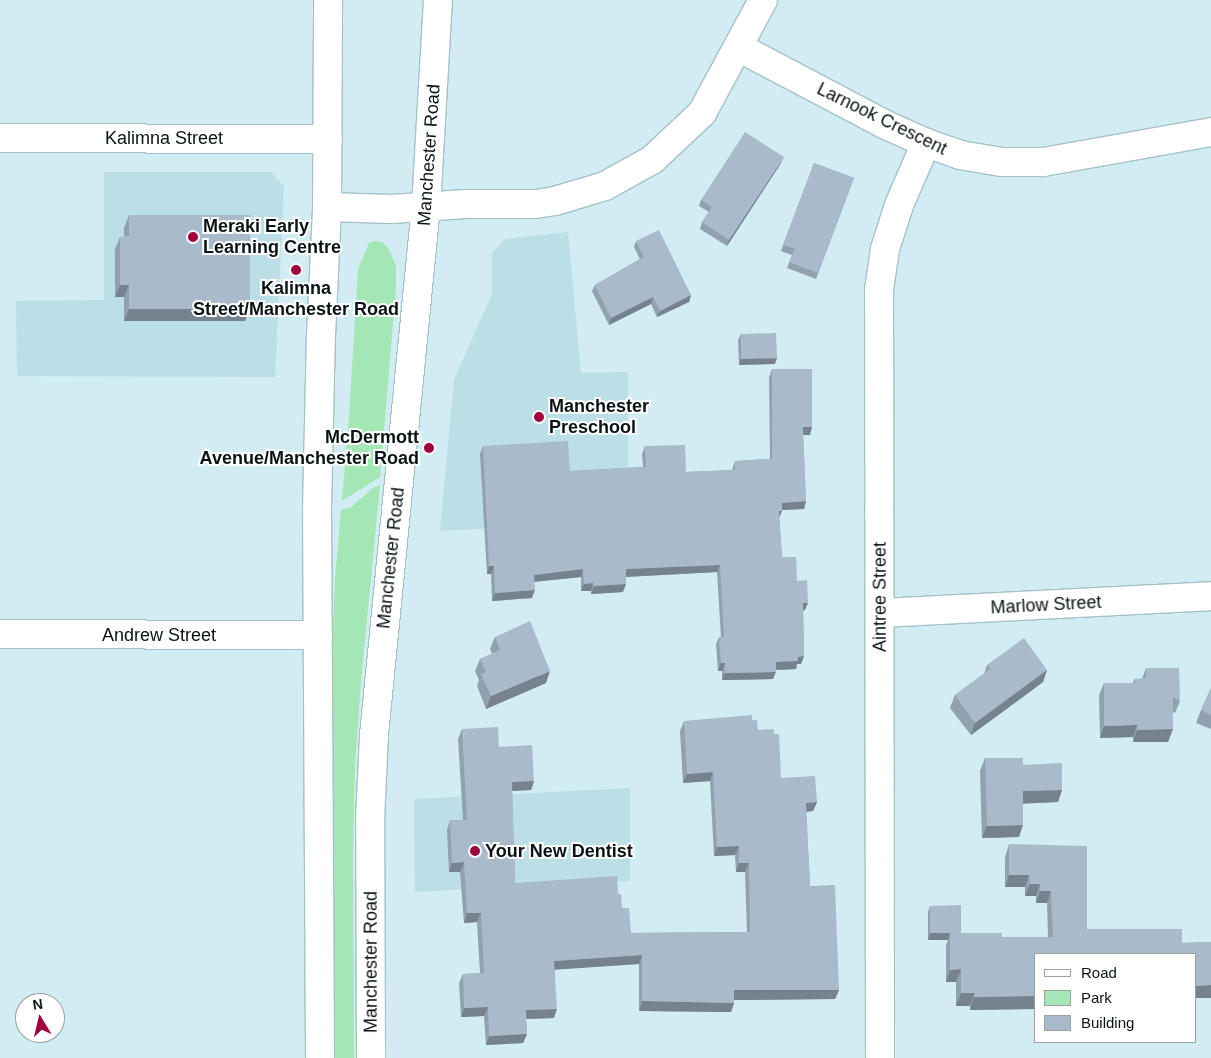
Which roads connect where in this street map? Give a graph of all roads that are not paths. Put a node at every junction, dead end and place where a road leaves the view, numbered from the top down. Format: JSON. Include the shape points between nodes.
{"nodes":[{"id":1,"x":328,"y":0,"type":"edge"},
{"id":2,"x":438,"y":0,"type":"edge"},
{"id":3,"x":763,"y":0,"type":"edge"},
{"id":4,"x":738,"y":47,"type":"junction"},
{"id":5,"x":1211,"y":132,"type":"edge"},
{"id":6,"x":0,"y":138,"type":"edge"},
{"id":7,"x":328,"y":139,"type":"junction"},
{"id":8,"x":926,"y":143,"type":"junction"},
{"id":9,"x":327,"y":207,"type":"junction"},
{"id":10,"x":426,"y":207,"type":"junction"},
{"id":11,"x":1211,"y":596,"type":"edge"},
{"id":12,"x":880,"y":613,"type":"junction"},
{"id":13,"x":0,"y":634,"type":"edge"},
{"id":14,"x":318,"y":635,"type":"junction"},
{"id":15,"x":320,"y":1058,"type":"edge"},
{"id":16,"x":371,"y":1058,"type":"edge"},
{"id":17,"x":880,"y":1058,"type":"edge"}],
"edges":[{"from":1,"to":7,"type":"street"},
{"from":2,"to":10,"type":"street","name":"Manchester Road"},
{"from":3,"to":4,"type":"street"},
{"from":4,"to":8,"type":"street","name":"Larnook Crescent"},
{"from":4,"to":10,"type":"street","via":[[702,113],[652,160],[604,186],[555,202]]},
{"from":5,"to":8,"type":"street","name":"Larnook Crescent","via":[[1043,162],[1002,162],[960,155]]},
{"from":6,"to":7,"type":"street","name":"Kalimna Street"},
{"from":7,"to":9,"type":"street"},
{"from":8,"to":12,"type":"street","name":"Aintree Street","via":[[899,206],[886,248],[879,290]]},
{"from":9,"to":10,"type":"street"},
{"from":9,"to":14,"type":"street","via":[[318,415]]},
{"from":10,"to":16,"type":"street","name":"Manchester Road","via":[[374,734],[370,820]]},
{"from":11,"to":12,"type":"street","name":"Marlow Street"},
{"from":12,"to":17,"type":"street","name":"Aintree Street"},
{"from":13,"to":14,"type":"street","name":"Andrew Street"},
{"from":14,"to":15,"type":"street"}]}
